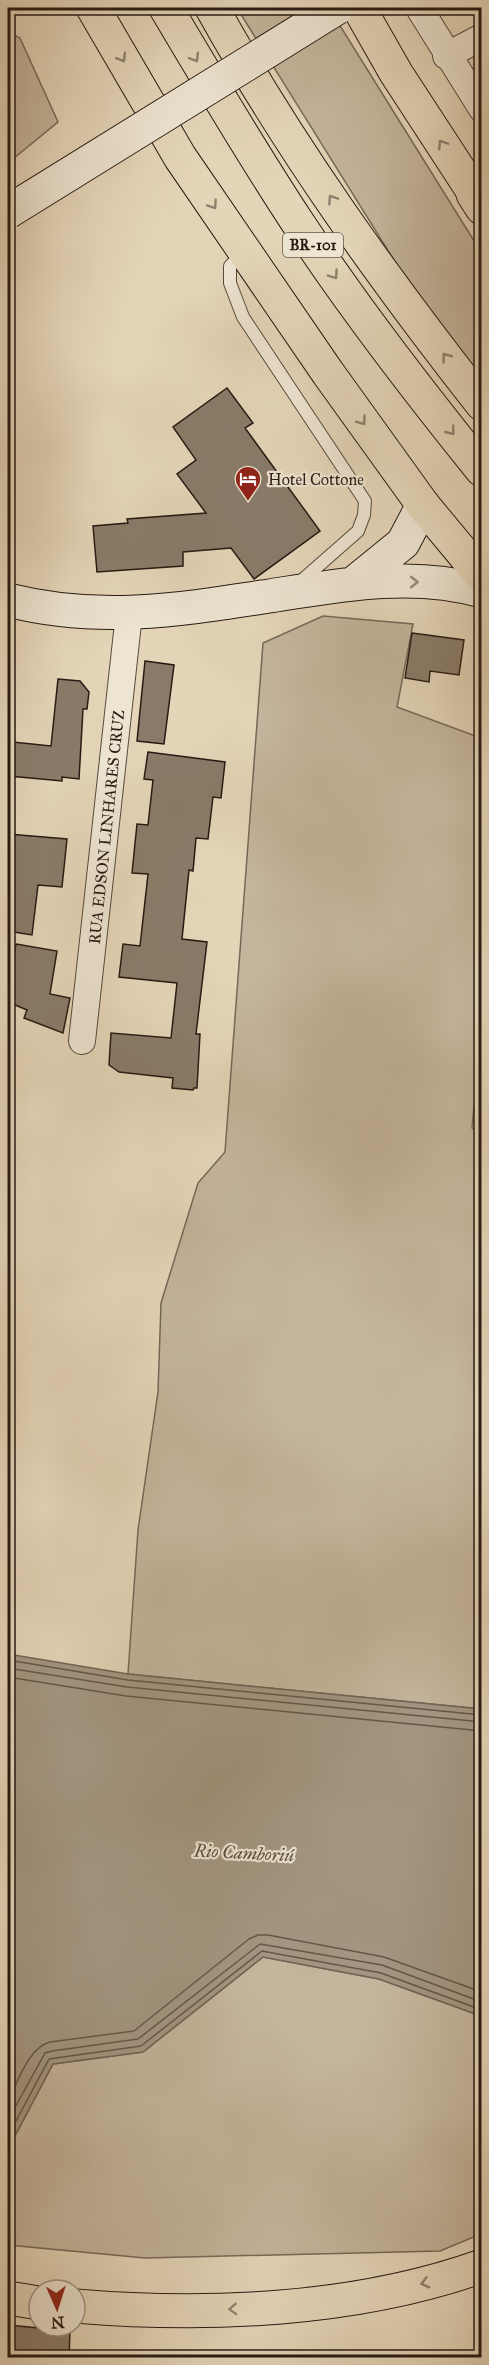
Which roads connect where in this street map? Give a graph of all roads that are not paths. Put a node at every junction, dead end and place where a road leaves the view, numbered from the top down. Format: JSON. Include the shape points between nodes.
{"nodes":[{"id":1,"x":93,"y":8,"type":"edge"},
{"id":2,"x":166,"y":8,"type":"edge"},
{"id":3,"x":212,"y":8,"type":"edge"},
{"id":4,"x":337,"y":8,"type":"edge"},
{"id":5,"x":359,"y":8,"type":"edge"},
{"id":6,"x":419,"y":8,"type":"edge"},
{"id":7,"x":482,"y":37,"type":"edge"},
{"id":8,"x":446,"y":56,"type":"junction"},
{"id":9,"x":482,"y":110,"type":"edge"},
{"id":10,"x":479,"y":202,"type":"edge"},
{"id":11,"x":8,"y":212,"type":"edge"},
{"id":12,"x":244,"y":251,"type":"junction"},
{"id":13,"x":482,"y":404,"type":"edge"},
{"id":14,"x":482,"y":470,"type":"edge"},
{"id":15,"x":423,"y":505,"type":"junction"},
{"id":16,"x":482,"y":576,"type":"edge"},
{"id":17,"x":355,"y":582,"type":"junction"},
{"id":18,"x":482,"y":591,"type":"edge"},
{"id":19,"x":288,"y":593,"type":"junction"},
{"id":20,"x":8,"y":600,"type":"edge"},
{"id":21,"x":129,"y":614,"type":"junction"},
{"id":22,"x":82,"y":1041,"type":"dead end"},
{"id":23,"x":482,"y":2266,"type":"edge"},
{"id":24,"x":8,"y":2298,"type":"edge"},
{"id":25,"x":27,"y":2301,"type":"edge"},
{"id":26,"x":87,"y":2307,"type":"edge"}],
"edges":[{"from":1,"to":12,"type":"main road","one_way":true,"via":[[180,157]]},
{"from":2,"to":14,"type":"main road","number":"BR-101","one_way":true,"via":[[302,229]]},
{"from":13,"to":3,"type":"main road","number":"BR-101","one_way":true,"via":[[333,202]]},
{"from":4,"to":11,"type":"main road","bridge":true},
{"from":10,"to":5,"type":"main road","one_way":true},
{"from":6,"to":8,"type":"street"},
{"from":7,"to":8,"type":"street"},
{"from":8,"to":9,"type":"street"},
{"from":12,"to":15,"type":"main road","one_way":true},
{"from":12,"to":19,"type":"lane","via":[[230,266],[230,283],[243,317],[365,501],[358,531]]},
{"from":15,"to":16,"type":"main road"},
{"from":15,"to":17,"type":"main road","via":[[403,543]]},
{"from":17,"to":18,"type":"main road","one_way":true,"via":[[440,582]]},
{"from":17,"to":19,"type":"main road"},
{"from":19,"to":21,"type":"main road"},
{"from":20,"to":21,"type":"main road","via":[[60,611]]},
{"from":21,"to":22,"type":"street","name":"RUA EDSON LINHARES CRUZ"},
{"from":23,"to":26,"type":"main road","one_way":true,"via":[[374,2296],[289,2307]]},
{"from":24,"to":25,"type":"main road"}]}
